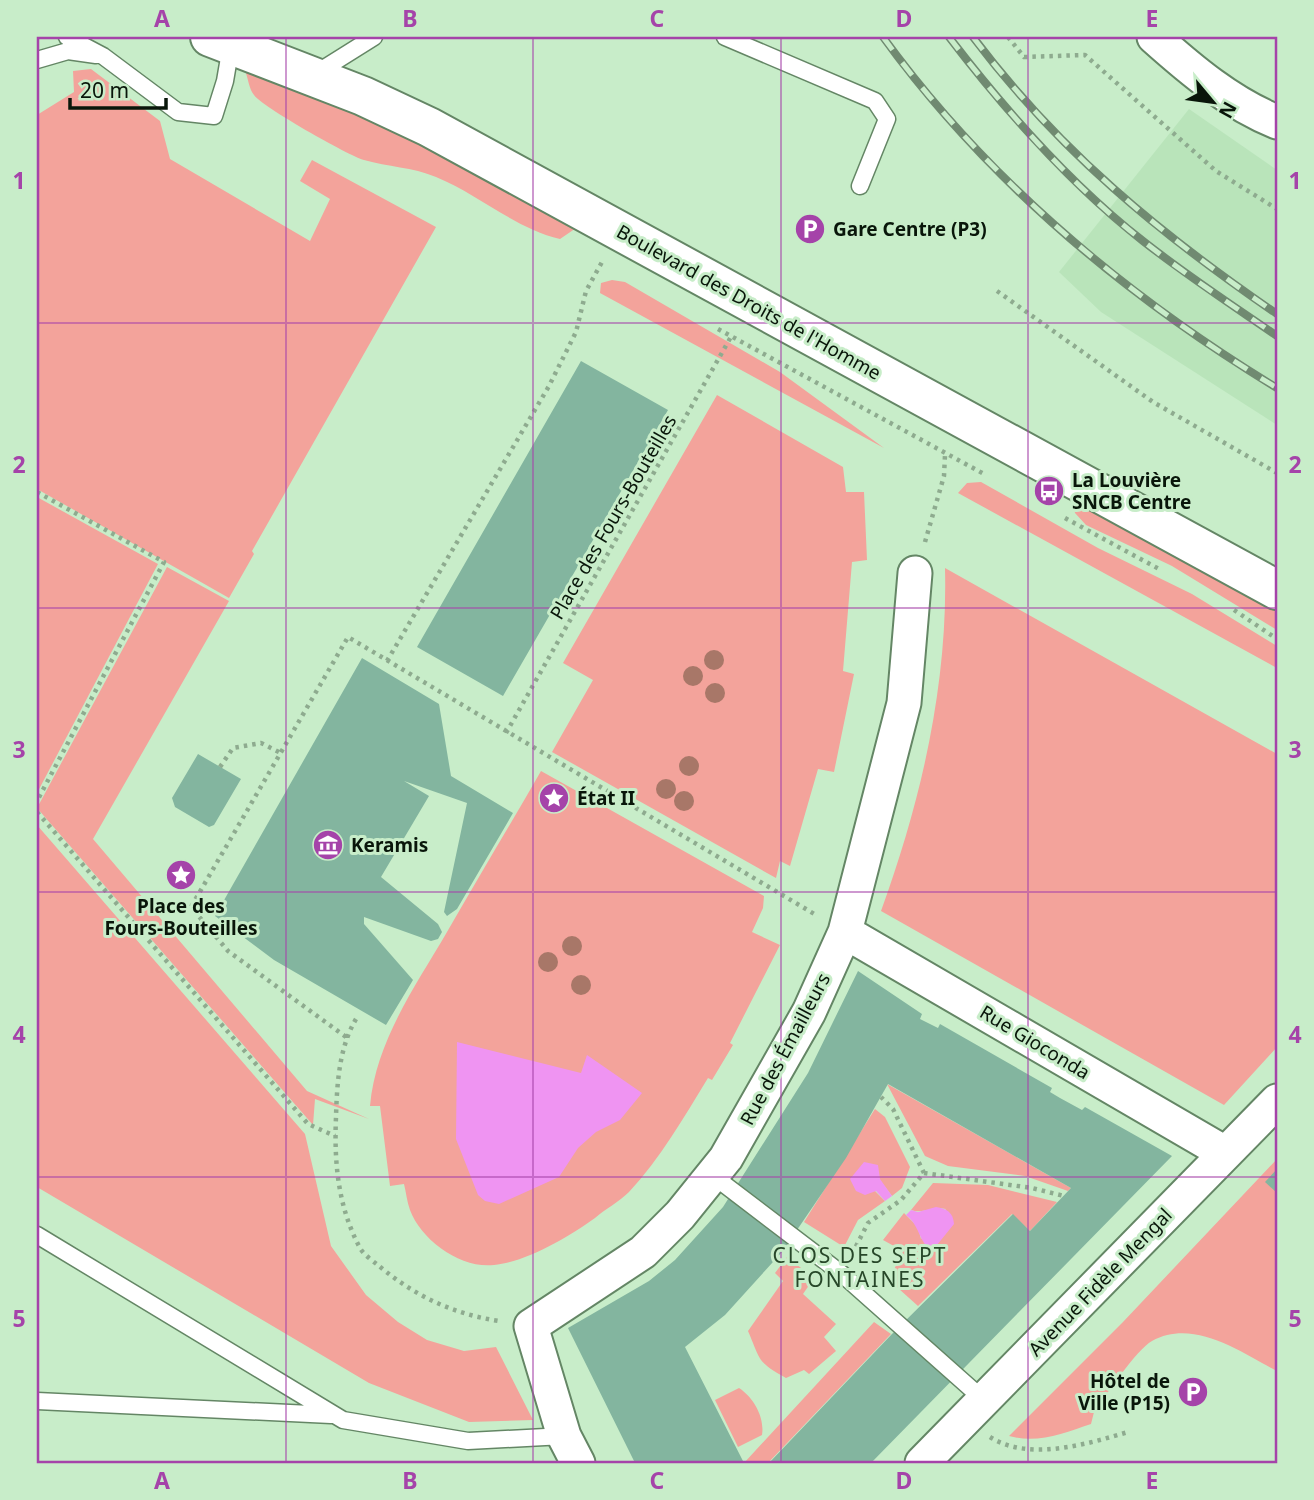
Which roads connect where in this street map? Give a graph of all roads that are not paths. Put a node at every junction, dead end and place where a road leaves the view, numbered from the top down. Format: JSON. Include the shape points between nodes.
{"nodes":[{"id":1,"x":67,"y":37,"type":"edge"},
{"id":2,"x":373,"y":37,"type":"edge"},
{"id":3,"x":725,"y":37,"type":"edge"},
{"id":4,"x":1154,"y":37,"type":"edge"},
{"id":5,"x":220,"y":41,"type":"edge"},
{"id":6,"x":103,"y":56,"type":"junction"},
{"id":7,"x":37,"y":60,"type":"edge"},
{"id":8,"x":313,"y":75,"type":"junction"},
{"id":9,"x":1277,"y":122,"type":"edge"},
{"id":10,"x":860,"y":186,"type":"dead end"},
{"id":11,"x":915,"y":573,"type":"road end"},
{"id":12,"x":1277,"y":590,"type":"edge"},
{"id":13,"x":845,"y":932,"type":"junction"},
{"id":14,"x":1277,"y":1101,"type":"edge"},
{"id":15,"x":1224,"y":1153,"type":"junction"},
{"id":16,"x":712,"y":1175,"type":"junction"},
{"id":17,"x":37,"y":1235,"type":"edge"},
{"id":18,"x":37,"y":1402,"type":"edge"},
{"id":19,"x":975,"y":1411,"type":"junction"},
{"id":20,"x":334,"y":1415,"type":"junction"},
{"id":21,"x":571,"y":1450,"type":"edge"},
{"id":22,"x":922,"y":1463,"type":"edge"}],
"edges":[{"from":1,"to":6,"type":"lane"},
{"from":2,"to":8,"type":"lane"},
{"from":3,"to":10,"type":"lane","via":[[875,101],[887,119]]},
{"from":4,"to":9,"type":"street","via":[[1202,78],[1254,113]]},
{"from":5,"to":6,"type":"lane","via":[[225,81],[214,116],[178,112]]},
{"from":5,"to":8,"type":"main road","name":"Boulevard des Droits de l'Homme"},
{"from":6,"to":7,"type":"lane","via":[[68,51]]},
{"from":8,"to":12,"type":"main road","name":"Boulevard des Droits de l'Homme","via":[[429,127],[611,247],[750,302]]},
{"from":11,"to":13,"type":"street","name":"Rue des Émailleurs","via":[[904,703]]},
{"from":13,"to":15,"type":"street","name":"Rue Gioconda"},
{"from":13,"to":16,"type":"street","name":"Rue des Émailleurs","via":[[810,1012]]},
{"from":14,"to":15,"type":"street","name":"Avenue Fidèle Mengal"},
{"from":15,"to":19,"type":"street","name":"Avenue Fidèle Mengal"},
{"from":16,"to":19,"type":"lane","via":[[842,1273]]},
{"from":16,"to":21,"type":"street","name":"Rue des Émailleurs","via":[[643,1252],[531,1326]]},
{"from":17,"to":20,"type":"lane"},
{"from":18,"to":20,"type":"lane"},
{"from":19,"to":22,"type":"street","name":"Avenue Fidèle Mengal"},
{"from":20,"to":21,"type":"lane","via":[[468,1441]]}]}
